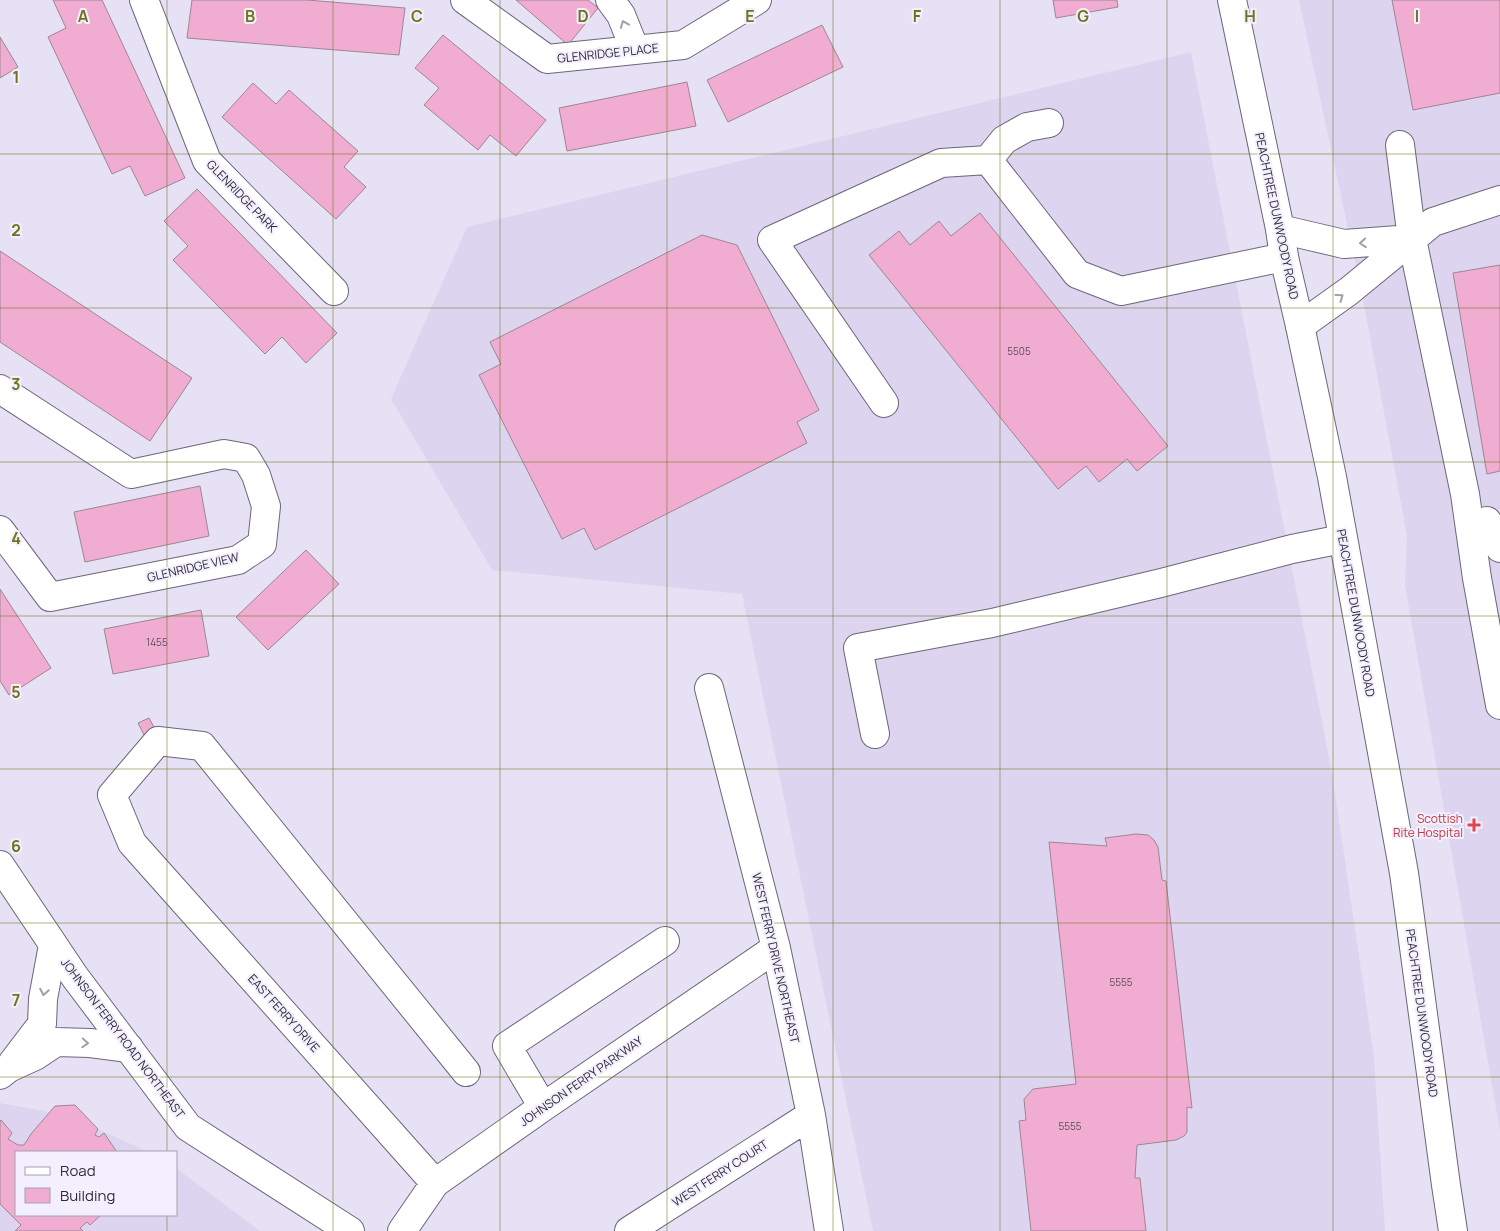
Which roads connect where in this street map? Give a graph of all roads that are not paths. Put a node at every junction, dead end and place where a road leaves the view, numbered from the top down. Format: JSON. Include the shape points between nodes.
{"nodes":[{"id":1,"x":144,"y":0,"type":"edge"},
{"id":2,"x":465,"y":0,"type":"edge"},
{"id":3,"x":610,"y":0,"type":"edge"},
{"id":4,"x":757,"y":0,"type":"edge"},
{"id":5,"x":1232,"y":0,"type":"edge"},
{"id":6,"x":635,"y":50,"type":"junction"},
{"id":7,"x":1049,"y":123,"type":"dead end"},
{"id":8,"x":1400,"y":145,"type":"dead end"},
{"id":9,"x":988,"y":160,"type":"junction"},
{"id":10,"x":1500,"y":200,"type":"edge"},
{"id":11,"x":1280,"y":229,"type":"junction"},
{"id":12,"x":1412,"y":239,"type":"junction"},
{"id":13,"x":1284,"y":257,"type":"junction"},
{"id":14,"x":334,"y":291,"type":"dead end"},
{"id":15,"x":1300,"y":326,"type":"junction"},
{"id":16,"x":0,"y":389,"type":"edge"},
{"id":17,"x":884,"y":403,"type":"dead end"},
{"id":18,"x":1500,"y":506,"type":"edge"},
{"id":19,"x":1469,"y":518,"type":"junction"},
{"id":20,"x":0,"y":530,"type":"edge"},
{"id":21,"x":1342,"y":538,"type":"junction"},
{"id":22,"x":1500,"y":548,"type":"edge"},
{"id":23,"x":709,"y":688,"type":"dead end"},
{"id":24,"x":1500,"y":705,"type":"edge"},
{"id":25,"x":875,"y":734,"type":"dead end"},
{"id":26,"x":0,"y":865,"type":"edge"},
{"id":27,"x":665,"y":941,"type":"dead end"},
{"id":28,"x":54,"y":945,"type":"junction"},
{"id":29,"x":776,"y":948,"type":"junction"},
{"id":30,"x":128,"y":1048,"type":"junction"},
{"id":31,"x":4,"y":1071,"type":"edge"},
{"id":32,"x":466,"y":1072,"type":"dead end"},
{"id":33,"x":543,"y":1107,"type":"junction"},
{"id":34,"x":811,"y":1115,"type":"junction"},
{"id":35,"x":435,"y":1183,"type":"junction"},
{"id":36,"x":350,"y":1231,"type":"edge"},
{"id":37,"x":402,"y":1231,"type":"edge"},
{"id":38,"x":629,"y":1231,"type":"edge"},
{"id":39,"x":829,"y":1231,"type":"edge"},
{"id":40,"x":1454,"y":1231,"type":"edge"}],
"edges":[{"from":1,"to":14,"type":"street","name":"GLENRIDGE PARK","via":[[207,161]]},
{"from":2,"to":6,"type":"street","name":"GLENRIDGE PLACE","via":[[547,59]]},
{"from":6,"to":3,"type":"street","one_way":true,"via":[[620,14]]},
{"from":4,"to":6,"type":"street","name":"GLENRIDGE PLACE","via":[[683,45]]},
{"from":5,"to":11,"type":"street","name":"PEACHTREE DUNWOODY ROAD"},
{"from":7,"to":9,"type":"street","via":[[1027,127],[1004,140]]},
{"from":8,"to":12,"type":"street"},
{"from":9,"to":13,"type":"street","via":[[1077,274],[1121,291]]},
{"from":9,"to":17,"type":"street","via":[[941,163],[772,240]]},
{"from":10,"to":12,"type":"street","via":[[1433,222]]},
{"from":12,"to":11,"type":"street","one_way":true,"via":[[1344,244]]},
{"from":11,"to":13,"type":"street","name":"PEACHTREE DUNWOODY ROAD"},
{"from":15,"to":12,"type":"street","one_way":true},
{"from":12,"to":19,"type":"street"},
{"from":13,"to":15,"type":"street","name":"PEACHTREE DUNWOODY ROAD"},
{"from":15,"to":21,"type":"street","name":"PEACHTREE DUNWOODY ROAD"},
{"from":16,"to":20,"type":"street","name":"GLENRIDGE VIEW","via":[[131,474],[224,454],[246,458],[256,475],[266,506],[262,544],[238,560],[50,597]]},
{"from":18,"to":19,"type":"street"},
{"from":19,"to":22,"type":"street","via":[[1487,521],[1497,536]]},
{"from":19,"to":24,"type":"street"},
{"from":21,"to":25,"type":"street","via":[[992,623],[858,648]]},
{"from":21,"to":40,"type":"street","name":"PEACHTREE DUNWOODY ROAD","via":[[1404,873]]},
{"from":23,"to":29,"type":"street","name":"WEST FERRY DRIVE NORTHEAST"},
{"from":26,"to":28,"type":"street","name":"JOHNSON FERRY ROAD NORTHEAST"},
{"from":27,"to":33,"type":"street","via":[[507,1046]]},
{"from":28,"to":30,"type":"street","name":"JOHNSON FERRY ROAD NORTHEAST"},
{"from":28,"to":31,"type":"street","one_way":true,"via":[[43,999],[42,1024]]},
{"from":29,"to":33,"type":"street","name":"JOHNSON FERRY PARKWAY"},
{"from":29,"to":34,"type":"street","name":"WEST FERRY DRIVE NORTHEAST"},
{"from":31,"to":30,"type":"street","one_way":true,"via":[[56,1042]]},
{"from":30,"to":36,"type":"street","name":"JOHNSON FERRY ROAD NORTHEAST","via":[[188,1127]]},
{"from":32,"to":35,"type":"street","name":"EAST FERRY DRIVE","via":[[202,746],[158,741],[112,795],[132,844]]},
{"from":33,"to":35,"type":"street","name":"JOHNSON FERRY PARKWAY"},
{"from":34,"to":38,"type":"street","name":"WEST FERRY COURT"},
{"from":34,"to":39,"type":"street","name":"WEST FERRY DRIVE NORTHEAST"},
{"from":35,"to":37,"type":"street","name":"JOHNSON FERRY PARKWAY"}]}
